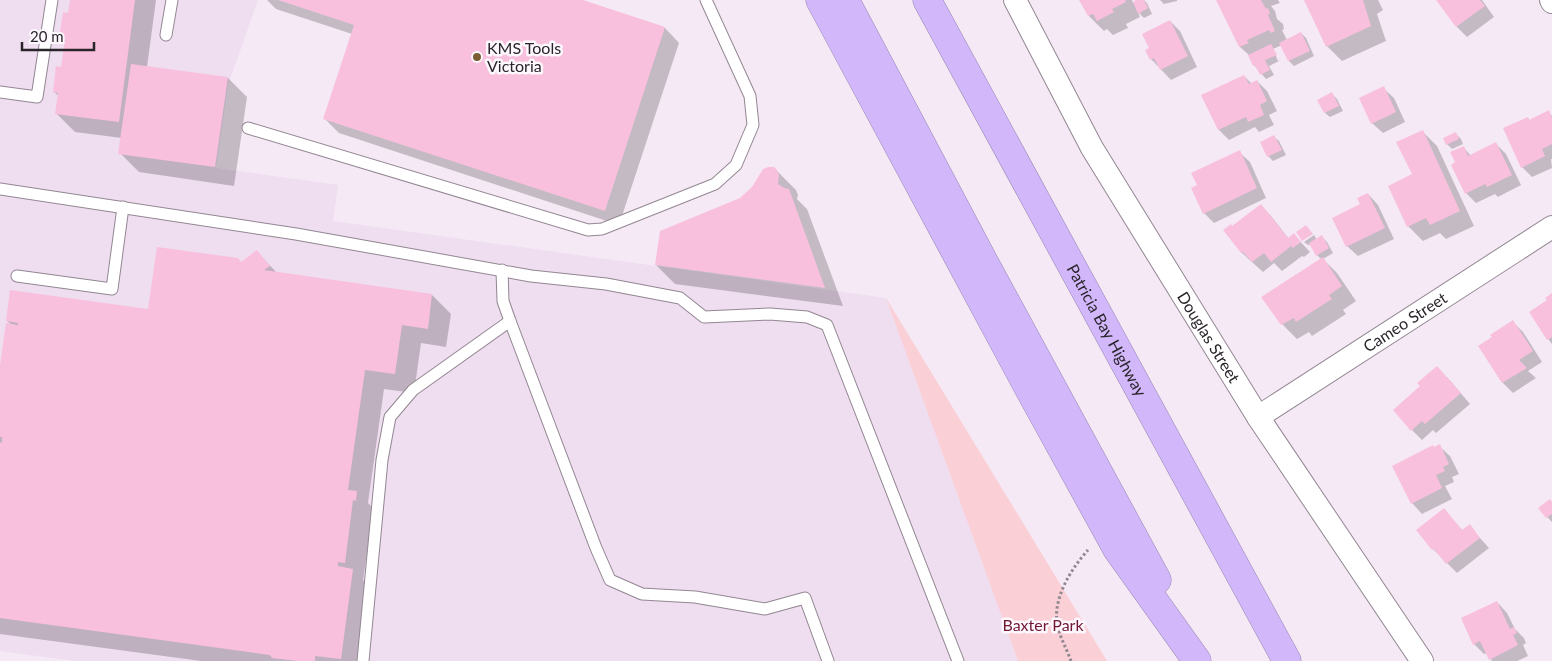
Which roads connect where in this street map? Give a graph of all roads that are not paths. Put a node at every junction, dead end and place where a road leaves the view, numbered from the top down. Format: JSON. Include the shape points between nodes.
{"nodes":[{"id":1,"x":52,"y":0,"type":"edge"},
{"id":2,"x":172,"y":0,"type":"edge"},
{"id":3,"x":706,"y":0,"type":"edge"},
{"id":4,"x":820,"y":0,"type":"edge"},
{"id":5,"x":845,"y":0,"type":"edge"},
{"id":6,"x":927,"y":0,"type":"edge"},
{"id":7,"x":1015,"y":0,"type":"edge"},
{"id":8,"x":166,"y":35,"type":"dead end"},
{"id":9,"x":0,"y":92,"type":"edge"},
{"id":10,"x":248,"y":128,"type":"dead end"},
{"id":11,"x":0,"y":189,"type":"edge"},
{"id":12,"x":123,"y":207,"type":"junction"},
{"id":13,"x":1552,"y":227,"type":"edge"},
{"id":14,"x":502,"y":270,"type":"junction"},
{"id":15,"x":17,"y":276,"type":"dead end"},
{"id":16,"x":510,"y":321,"type":"junction"},
{"id":17,"x":1258,"y":416,"type":"junction"},
{"id":18,"x":363,"y":661,"type":"edge"},
{"id":19,"x":828,"y":661,"type":"edge"},
{"id":20,"x":958,"y":661,"type":"edge"},
{"id":21,"x":1197,"y":661,"type":"edge"},
{"id":22,"x":1202,"y":661,"type":"edge"},
{"id":23,"x":1287,"y":661,"type":"edge"},
{"id":24,"x":1422,"y":661,"type":"edge"}],
"edges":[{"from":1,"to":9,"type":"lane","via":[[37,97]]},
{"from":2,"to":8,"type":"lane"},
{"from":3,"to":10,"type":"lane","via":[[750,96],[753,125],[736,165],[715,184],[602,229],[588,230]]},
{"from":4,"to":21,"type":"highway","via":[[1117,549]]},
{"from":5,"to":22,"type":"highway"},
{"from":6,"to":23,"type":"highway","name":"Patricia Bay Highway"},
{"from":7,"to":17,"type":"street","name":"Douglas Street","via":[[1092,148]]},
{"from":11,"to":12,"type":"lane"},
{"from":12,"to":14,"type":"lane"},
{"from":12,"to":15,"type":"lane","via":[[112,289]]},
{"from":13,"to":17,"type":"street","name":"Cameo Street"},
{"from":14,"to":16,"type":"lane","via":[[503,301]]},
{"from":14,"to":20,"type":"lane","via":[[680,298],[704,317],[770,314],[807,317],[827,325]]},
{"from":16,"to":18,"type":"lane","via":[[413,390],[390,417],[382,460]]},
{"from":16,"to":19,"type":"lane","via":[[610,580],[642,594],[695,597],[765,609],[805,598]]},
{"from":17,"to":24,"type":"street","name":"Douglas Street"}]}
